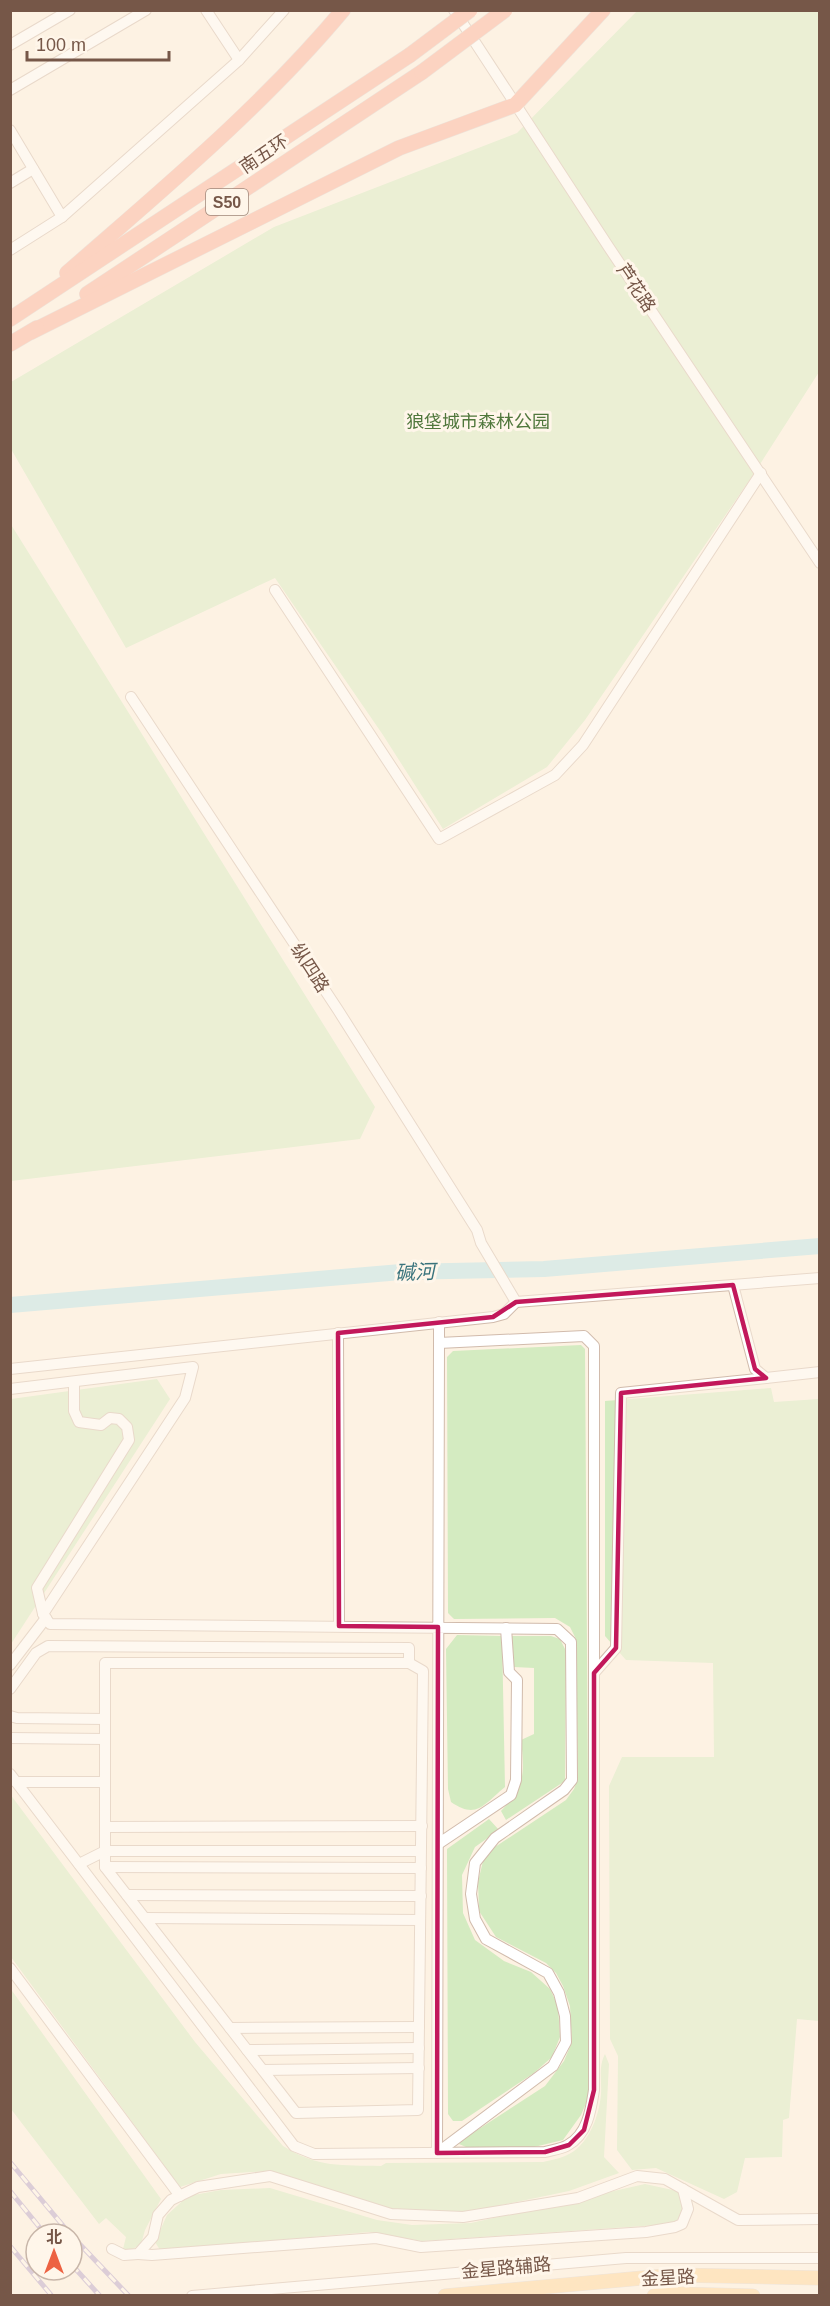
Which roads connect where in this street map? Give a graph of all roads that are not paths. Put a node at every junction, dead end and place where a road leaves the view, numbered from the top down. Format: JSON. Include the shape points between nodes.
{"nodes":[{"id":1,"x":70,"y":10,"type":"edge"},
{"id":2,"x":146,"y":10,"type":"edge"},
{"id":3,"x":206,"y":10,"type":"edge"},
{"id":4,"x":284,"y":10,"type":"edge"},
{"id":5,"x":343,"y":10,"type":"edge"},
{"id":6,"x":454,"y":10,"type":"edge"},
{"id":7,"x":470,"y":10,"type":"edge"},
{"id":8,"x":505,"y":10,"type":"edge"},
{"id":9,"x":603,"y":10,"type":"edge"},
{"id":10,"x":10,"y":45,"type":"edge"},
{"id":11,"x":239,"y":60,"type":"junction"},
{"id":12,"x":10,"y":90,"type":"edge"},
{"id":13,"x":515,"y":105,"type":"junction"},
{"id":14,"x":10,"y":130,"type":"edge"},
{"id":15,"x":33,"y":169,"type":"junction"},
{"id":16,"x":10,"y":183,"type":"edge"},
{"id":17,"x":62,"y":217,"type":"junction"},
{"id":18,"x":10,"y":250,"type":"edge"},
{"id":19,"x":25,"y":311,"type":"junction"},
{"id":20,"x":10,"y":319,"type":"edge"},
{"id":21,"x":31,"y":332,"type":"junction"},
{"id":22,"x":10,"y":344,"type":"edge"},
{"id":23,"x":761,"y":473,"type":"junction"},
{"id":24,"x":819,"y":563,"type":"edge"},
{"id":25,"x":274,"y":590,"type":"dead end"},
{"id":26,"x":131,"y":697,"type":"dead end"},
{"id":27,"x":819,"y":1278,"type":"edge"},
{"id":28,"x":733,"y":1285,"type":"junction"},
{"id":29,"x":516,"y":1302,"type":"junction"},
{"id":30,"x":439,"y":1322,"type":"junction"},
{"id":31,"x":338,"y":1333,"type":"junction"},
{"id":32,"x":439,"y":1343,"type":"junction"},
{"id":33,"x":10,"y":1369,"type":"edge"},
{"id":34,"x":819,"y":1372,"type":"edge"},
{"id":35,"x":766,"y":1378,"type":"junction"},
{"id":36,"x":74,"y":1382,"type":"junction"},
{"id":37,"x":10,"y":1389,"type":"edge"},
{"id":38,"x":44,"y":1616,"type":"junction"},
{"id":39,"x":339,"y":1626,"type":"junction"},
{"id":40,"x":438,"y":1627,"type":"junction"},
{"id":41,"x":506,"y":1628,"type":"junction"},
{"id":42,"x":409,"y":1663,"type":"junction"},
{"id":43,"x":10,"y":1665,"type":"edge"},
{"id":44,"x":594,"y":1673,"type":"junction"},
{"id":45,"x":10,"y":1689,"type":"edge"},
{"id":46,"x":10,"y":1716,"type":"edge"},
{"id":47,"x":105,"y":1719,"type":"junction"},
{"id":48,"x":10,"y":1738,"type":"edge"},
{"id":49,"x":105,"y":1739,"type":"junction"},
{"id":50,"x":13,"y":1778,"type":"edge"},
{"id":51,"x":105,"y":1782,"type":"junction"},
{"id":52,"x":422,"y":1826,"type":"junction"},
{"id":53,"x":105,"y":1827,"type":"junction"},
{"id":54,"x":438,"y":1844,"type":"junction"},
{"id":55,"x":105,"y":1851,"type":"junction"},
{"id":56,"x":421,"y":1851,"type":"junction"},
{"id":57,"x":79,"y":1864,"type":"junction"},
{"id":58,"x":105,"y":1867,"type":"junction"},
{"id":59,"x":421,"y":1868,"type":"junction"},
{"id":60,"x":127,"y":1896,"type":"junction"},
{"id":61,"x":421,"y":1896,"type":"junction"},
{"id":62,"x":145,"y":1918,"type":"junction"},
{"id":63,"x":420,"y":1920,"type":"junction"},
{"id":64,"x":10,"y":1968,"type":"edge"},
{"id":65,"x":419,"y":2027,"type":"junction"},
{"id":66,"x":230,"y":2028,"type":"junction"},
{"id":67,"x":419,"y":2048,"type":"junction"},
{"id":68,"x":247,"y":2050,"type":"junction"},
{"id":69,"x":419,"y":2068,"type":"junction"},
{"id":70,"x":263,"y":2070,"type":"junction"},
{"id":71,"x":437,"y":2153,"type":"junction"},
{"id":72,"x":683,"y":2189,"type":"junction"},
{"id":73,"x":180,"y":2196,"type":"junction"},
{"id":74,"x":819,"y":2219,"type":"edge"},
{"id":75,"x":112,"y":2249,"type":"dead end"},
{"id":76,"x":138,"y":2254,"type":"junction"},
{"id":77,"x":819,"y":2258,"type":"edge"},
{"id":78,"x":819,"y":2278,"type":"edge"},
{"id":79,"x":192,"y":2295,"type":"edge"},
{"id":80,"x":445,"y":2295,"type":"edge"},
{"id":81,"x":654,"y":2295,"type":"edge"},
{"id":82,"x":753,"y":2295,"type":"edge"}],
"edges":[{"from":1,"to":10,"type":"street"},
{"from":2,"to":12,"type":"street"},
{"from":3,"to":11,"type":"street"},
{"from":4,"to":11,"type":"street"},
{"from":5,"to":19,"type":"highway","via":[[305,56],[240,122]]},
{"from":6,"to":13,"type":"street","name":"芦花路"},
{"from":7,"to":19,"type":"highway","name":"南五环","number":"S50","bridge":true,"via":[[410,55]]},
{"from":8,"to":21,"type":"highway","name":"南五环","number":"S50","bridge":true,"via":[[422,72]]},
{"from":9,"to":13,"type":"highway"},
{"from":11,"to":17,"type":"street"},
{"from":13,"to":21,"type":"highway","via":[[399,148]]},
{"from":13,"to":23,"type":"street","name":"芦花路"},
{"from":14,"to":15,"type":"street"},
{"from":15,"to":16,"type":"street"},
{"from":15,"to":17,"type":"street"},
{"from":17,"to":18,"type":"street"},
{"from":19,"to":20,"type":"highway","name":"南五环","number":"S50"},
{"from":21,"to":22,"type":"highway","name":"南五环","number":"S50"},
{"from":23,"to":24,"type":"street","name":"芦花路"},
{"from":23,"to":25,"type":"street","via":[[583,745],[555,775],[439,839]]},
{"from":26,"to":29,"type":"street","name":"纵四路","via":[[338,1010],[477,1230]]},
{"from":27,"to":28,"type":"street"},
{"from":28,"to":29,"type":"street"},
{"from":28,"to":35,"type":"street","via":[[754,1369]]},
{"from":29,"to":30,"type":"street","via":[[504,1314]]},
{"from":30,"to":31,"type":"street"},
{"from":30,"to":32,"type":"street"},
{"from":31,"to":33,"type":"street"},
{"from":31,"to":39,"type":"street"},
{"from":32,"to":40,"type":"street"},
{"from":32,"to":44,"type":"street","via":[[584,1336],[594,1346]]},
{"from":34,"to":35,"type":"street"},
{"from":35,"to":44,"type":"street","via":[[621,1393],[616,1648]]},
{"from":36,"to":37,"type":"street"},
{"from":36,"to":38,"type":"street","via":[[74,1411],[79,1422],[101,1425],[110,1418],[118,1419],[128,1427],[129,1440],[37,1588]]},
{"from":36,"to":38,"type":"street","via":[[193,1367],[185,1398]]},
{"from":38,"to":39,"type":"street","via":[[50,1624]]},
{"from":38,"to":43,"type":"street"},
{"from":39,"to":40,"type":"street"},
{"from":40,"to":41,"type":"street"},
{"from":40,"to":54,"type":"street"},
{"from":41,"to":54,"type":"street","via":[[509,1672],[517,1680],[516,1780],[511,1795]]},
{"from":41,"to":71,"type":"street","via":[[557,1629],[571,1642],[572,1780],[564,1790],[495,1838],[475,1863],[471,1894],[475,1919],[486,1939],[548,1973],[565,2016],[566,2043],[553,2066]]},
{"from":42,"to":45,"type":"street","via":[[409,1648],[48,1646],[36,1653]]},
{"from":42,"to":47,"type":"street","via":[[105,1663]]},
{"from":42,"to":52,"type":"street","via":[[423,1671]]},
{"from":44,"to":71,"type":"street","via":[[591,2114],[584,2130],[569,2145],[545,2151]]},
{"from":46,"to":47,"type":"street"},
{"from":47,"to":49,"type":"street"},
{"from":48,"to":49,"type":"street"},
{"from":49,"to":51,"type":"street"},
{"from":50,"to":51,"type":"street"},
{"from":50,"to":57,"type":"street"},
{"from":51,"to":53,"type":"street"},
{"from":52,"to":53,"type":"street"},
{"from":52,"to":56,"type":"street"},
{"from":53,"to":55,"type":"street"},
{"from":54,"to":71,"type":"street"},
{"from":55,"to":56,"type":"street"},
{"from":55,"to":57,"type":"street"},
{"from":55,"to":58,"type":"street"},
{"from":56,"to":59,"type":"street"},
{"from":57,"to":71,"type":"street","via":[[294,2146],[314,2154]]},
{"from":58,"to":59,"type":"street"},
{"from":58,"to":60,"type":"street"},
{"from":59,"to":61,"type":"street"},
{"from":60,"to":61,"type":"street"},
{"from":60,"to":62,"type":"street"},
{"from":61,"to":63,"type":"street"},
{"from":62,"to":63,"type":"street"},
{"from":62,"to":66,"type":"street"},
{"from":63,"to":65,"type":"street"},
{"from":64,"to":73,"type":"street"},
{"from":65,"to":66,"type":"street"},
{"from":65,"to":67,"type":"street"},
{"from":66,"to":68,"type":"street"},
{"from":67,"to":68,"type":"street"},
{"from":67,"to":69,"type":"street"},
{"from":68,"to":70,"type":"street"},
{"from":69,"to":70,"type":"street"},
{"from":69,"to":70,"type":"street","via":[[418,2110],[296,2113]]},
{"from":72,"to":73,"type":"street","via":[[664,2179],[637,2176],[578,2198],[463,2217],[391,2214],[270,2176],[198,2187]]},
{"from":72,"to":74,"type":"street","via":[[738,2220]]},
{"from":72,"to":76,"type":"street","via":[[688,2209],[682,2224],[646,2232],[422,2247],[376,2238]]},
{"from":73,"to":76,"type":"street","via":[[158,2215],[153,2237]]},
{"from":75,"to":76,"type":"street","via":[[124,2255]]},
{"from":77,"to":79,"type":"street","name":"金星路辅路","via":[[627,2258]]},
{"from":78,"to":80,"type":"main road","name":"金星路","via":[[675,2276]]},
{"from":81,"to":82,"type":"main road"}]}
